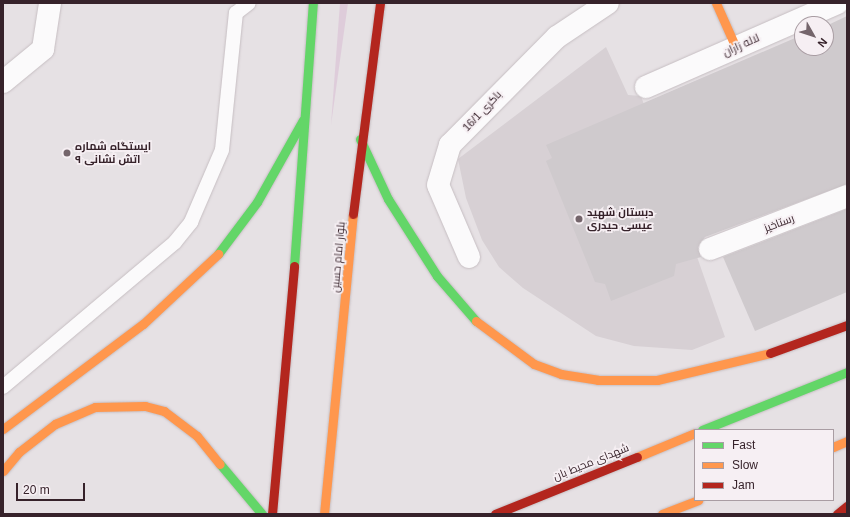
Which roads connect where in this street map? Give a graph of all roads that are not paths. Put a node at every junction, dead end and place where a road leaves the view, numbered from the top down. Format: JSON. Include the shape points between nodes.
{"nodes":[{"id":1,"x":50,"y":3,"type":"edge"},
{"id":2,"x":249,"y":3,"type":"edge"},
{"id":3,"x":313,"y":3,"type":"edge"},
{"id":4,"x":380,"y":3,"type":"edge"},
{"id":5,"x":608,"y":3,"type":"edge"},
{"id":6,"x":716,"y":3,"type":"edge"},
{"id":7,"x":837,"y":3,"type":"edge"},
{"id":8,"x":736,"y":48,"type":"junction"},
{"id":9,"x":3,"y":82,"type":"edge"},
{"id":10,"x":646,"y":87,"type":"dead end"},
{"id":11,"x":307,"y":114,"type":"junction"},
{"id":12,"x":360,"y":139,"type":"junction"},
{"id":13,"x":847,"y":196,"type":"edge"},
{"id":14,"x":710,"y":249,"type":"dead end"},
{"id":15,"x":469,"y":257,"type":"dead end"},
{"id":16,"x":847,"y":326,"type":"edge"},
{"id":17,"x":847,"y":372,"type":"edge"},
{"id":18,"x":3,"y":387,"type":"edge"},
{"id":19,"x":3,"y":429,"type":"edge"},
{"id":20,"x":704,"y":429,"type":"edge"},
{"id":21,"x":694,"y":433,"type":"edge"},
{"id":22,"x":847,"y":441,"type":"edge"},
{"id":23,"x":834,"y":446,"type":"edge"},
{"id":24,"x":3,"y":471,"type":"edge"},
{"id":25,"x":695,"y":501,"type":"edge"},
{"id":26,"x":847,"y":506,"type":"edge"},
{"id":27,"x":262,"y":514,"type":"edge"},
{"id":28,"x":272,"y":514,"type":"edge"},
{"id":29,"x":324,"y":514,"type":"edge"},
{"id":30,"x":495,"y":514,"type":"edge"},
{"id":31,"x":662,"y":514,"type":"edge"},
{"id":32,"x":837,"y":514,"type":"edge"}],
"edges":[{"from":1,"to":9,"type":"street","via":[[43,49]]},
{"from":2,"to":18,"type":"lane","via":[[236,13],[222,150],[191,222],[175,242]]},
{"from":3,"to":11,"type":"main road"},
{"from":4,"to":12,"type":"main road","name":"بلوار امام حسین"},
{"from":5,"to":15,"type":"street","name":"باکری 16/1","via":[[557,37],[450,144],[438,185]]},
{"from":6,"to":8,"type":"main road"},
{"from":7,"to":8,"type":"street","name":"لاله زاران"},
{"from":8,"to":10,"type":"street","name":"لاله زاران"},
{"from":11,"to":19,"type":"main road","via":[[257,202],[209,264],[143,324]]},
{"from":11,"to":28,"type":"main road"},
{"from":12,"to":16,"type":"main road","via":[[388,199],[437,276],[478,324],[534,364],[561,374],[598,380],[657,380],[757,358]]},
{"from":12,"to":29,"type":"main road","name":"بلوار امام حسین"},
{"from":13,"to":14,"type":"street","name":"رستاخیز"},
{"from":17,"to":20,"type":"main road"},
{"from":21,"to":30,"type":"main road","name":"شهدای محیط بان"},
{"from":22,"to":23,"type":"main road"},
{"from":24,"to":27,"type":"main road","via":[[20,452],[55,424],[78,413],[95,407],[145,406],[164,411],[193,433]]},
{"from":25,"to":31,"type":"main road"},
{"from":26,"to":32,"type":"main road"}]}
